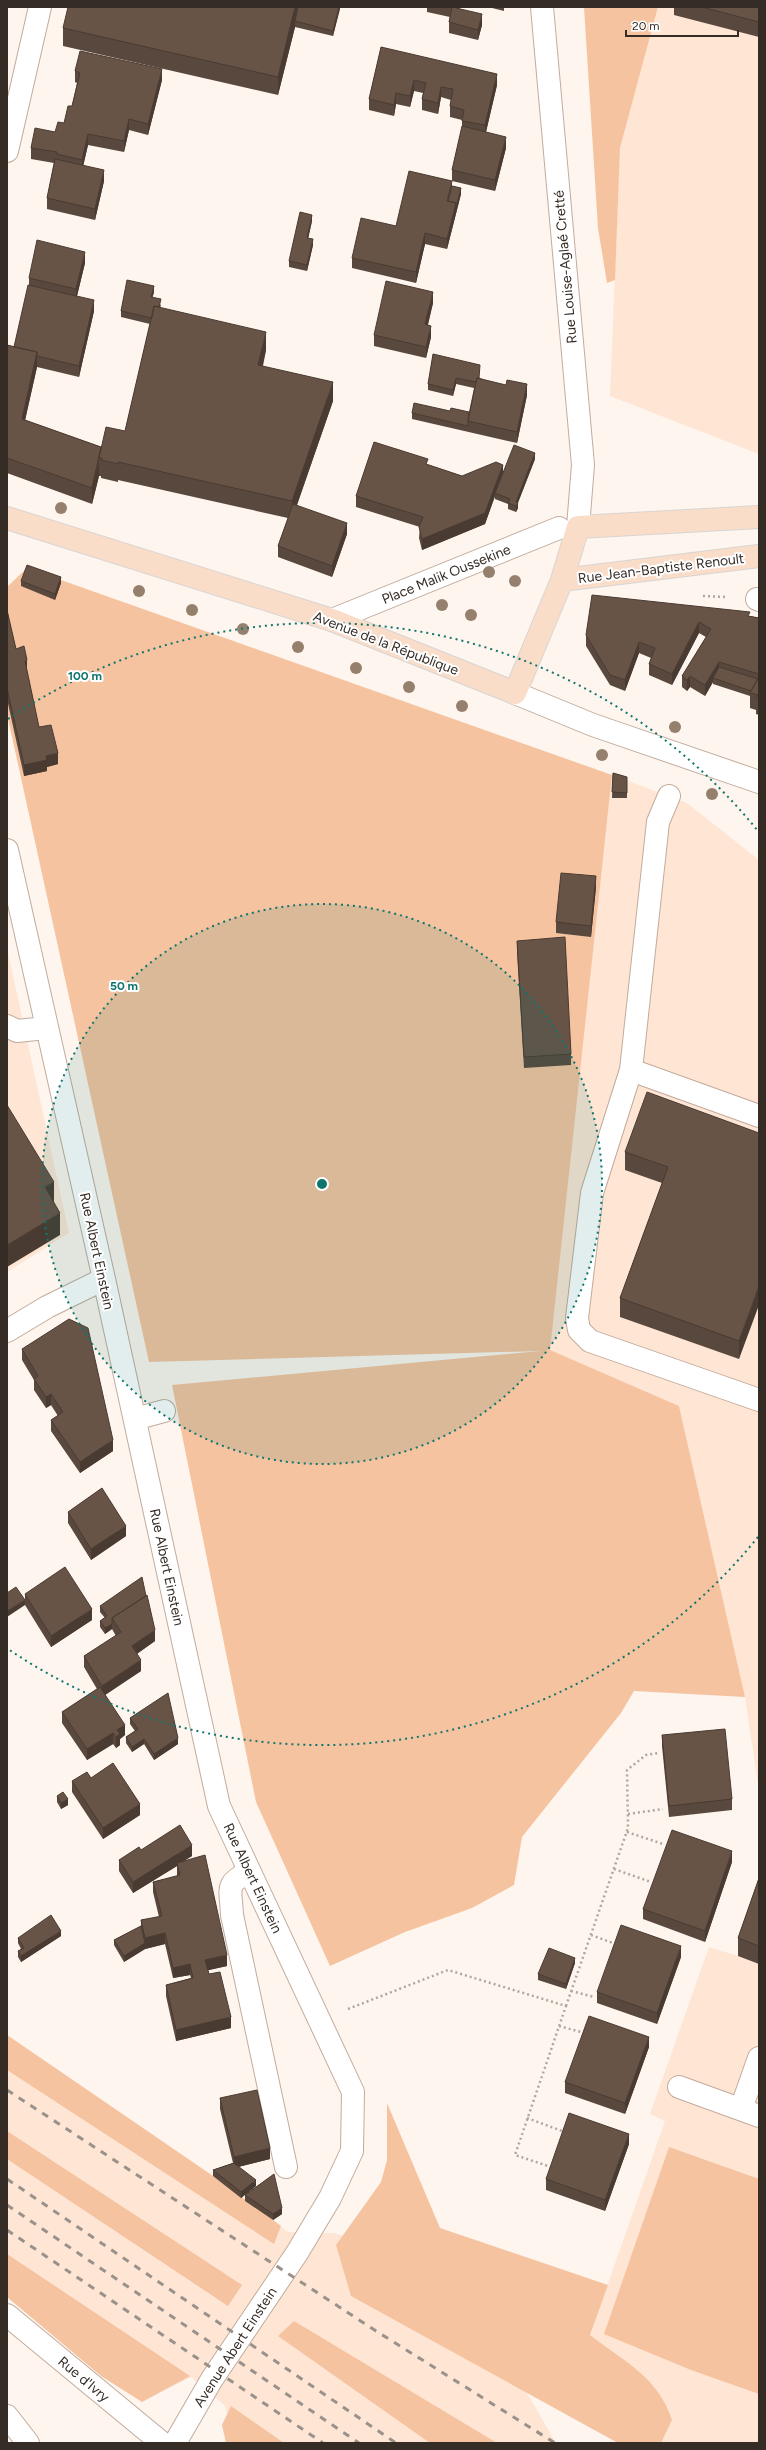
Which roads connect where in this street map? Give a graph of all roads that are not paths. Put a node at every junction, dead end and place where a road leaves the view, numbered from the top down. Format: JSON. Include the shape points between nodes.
{"nodes":[{"id":1,"x":40,"y":7,"type":"edge"},
{"id":2,"x":542,"y":7,"type":"edge"},
{"id":3,"x":7,"y":151,"type":"edge"},
{"id":4,"x":759,"y":517,"type":"edge"},
{"id":5,"x":7,"y":518,"type":"edge"},
{"id":6,"x":569,"y":527,"type":"junction"},
{"id":7,"x":759,"y":556,"type":"edge"},
{"id":8,"x":562,"y":580,"type":"junction"},
{"id":9,"x":332,"y":620,"type":"junction"},
{"id":10,"x":514,"y":693,"type":"junction"},
{"id":11,"x":759,"y":782,"type":"edge"},
{"id":12,"x":669,"y":796,"type":"dead end"},
{"id":13,"x":7,"y":850,"type":"edge"},
{"id":14,"x":7,"y":1026,"type":"edge"},
{"id":15,"x":46,"y":1028,"type":"junction"},
{"id":16,"x":631,"y":1070,"type":"junction"},
{"id":17,"x":759,"y":1116,"type":"edge"},
{"id":18,"x":104,"y":1279,"type":"junction"},
{"id":19,"x":7,"y":1331,"type":"edge"},
{"id":20,"x":759,"y":1400,"type":"edge"},
{"id":21,"x":164,"y":1411,"type":"dead end"},
{"id":22,"x":135,"y":1419,"type":"junction"},
{"id":23,"x":250,"y":1872,"type":"junction"},
{"id":24,"x":759,"y":2058,"type":"edge"},
{"id":25,"x":679,"y":2087,"type":"dead end"},
{"id":26,"x":750,"y":2112,"type":"edge"},
{"id":27,"x":286,"y":2167,"type":"dead end"},
{"id":28,"x":297,"y":2253,"type":"joint"},
{"id":29,"x":7,"y":2315,"type":"edge"},
{"id":30,"x":7,"y":2416,"type":"edge"},
{"id":31,"x":28,"y":2443,"type":"edge"},
{"id":32,"x":162,"y":2443,"type":"edge"},
{"id":33,"x":175,"y":2443,"type":"edge"}],
"edges":[{"from":1,"to":3,"type":"street"},
{"from":2,"to":6,"type":"street","name":"Rue Louise-Aglaé Cretté","via":[[582,465]]},
{"from":4,"to":6,"type":"main road"},
{"from":5,"to":9,"type":"main road","name":"Avenue de la République"},
{"from":6,"to":8,"type":"main road","name":"Rue Jean-Baptiste Renoult"},
{"from":6,"to":9,"type":"street","name":"Place Malik Oussekine"},
{"from":7,"to":8,"type":"main road","name":"Rue Jean-Baptiste Renoult"},
{"from":8,"to":10,"type":"main road","name":"Rue Jean-Baptiste Renoult"},
{"from":9,"to":10,"type":"main road","name":"Avenue de la République"},
{"from":10,"to":11,"type":"street","name":"Avenue de la République","via":[[593,725]]},
{"from":12,"to":16,"type":"street","via":[[658,822]]},
{"from":13,"to":15,"type":"street","name":"Rue Albert Einstein"},
{"from":14,"to":15,"type":"street","via":[[17,1031]]},
{"from":15,"to":18,"type":"street","name":"Rue Albert Einstein"},
{"from":16,"to":17,"type":"street"},
{"from":16,"to":20,"type":"street","via":[[592,1193],[577,1318],[579,1330],[590,1341]]},
{"from":18,"to":19,"type":"street","via":[[47,1307]]},
{"from":18,"to":22,"type":"street","name":"Rue Albert Einstein"},
{"from":21,"to":22,"type":"street"},
{"from":22,"to":23,"type":"street","name":"Rue Albert Einstein","via":[[219,1806]]},
{"from":23,"to":27,"type":"street","via":[[234,1879],[231,1884],[232,1915]]},
{"from":23,"to":28,"type":"street","name":"Rue Albert Einstein","via":[[353,2092],[352,2151],[330,2198]]},
{"from":24,"to":26,"type":"street"},
{"from":25,"to":26,"type":"street"},
{"from":28,"to":33,"type":"street","name":"Avenue Abert Einstein","via":[[212,2379]]},
{"from":29,"to":32,"type":"street","name":"Rue d'Ivry"},
{"from":30,"to":31,"type":"street"}]}
